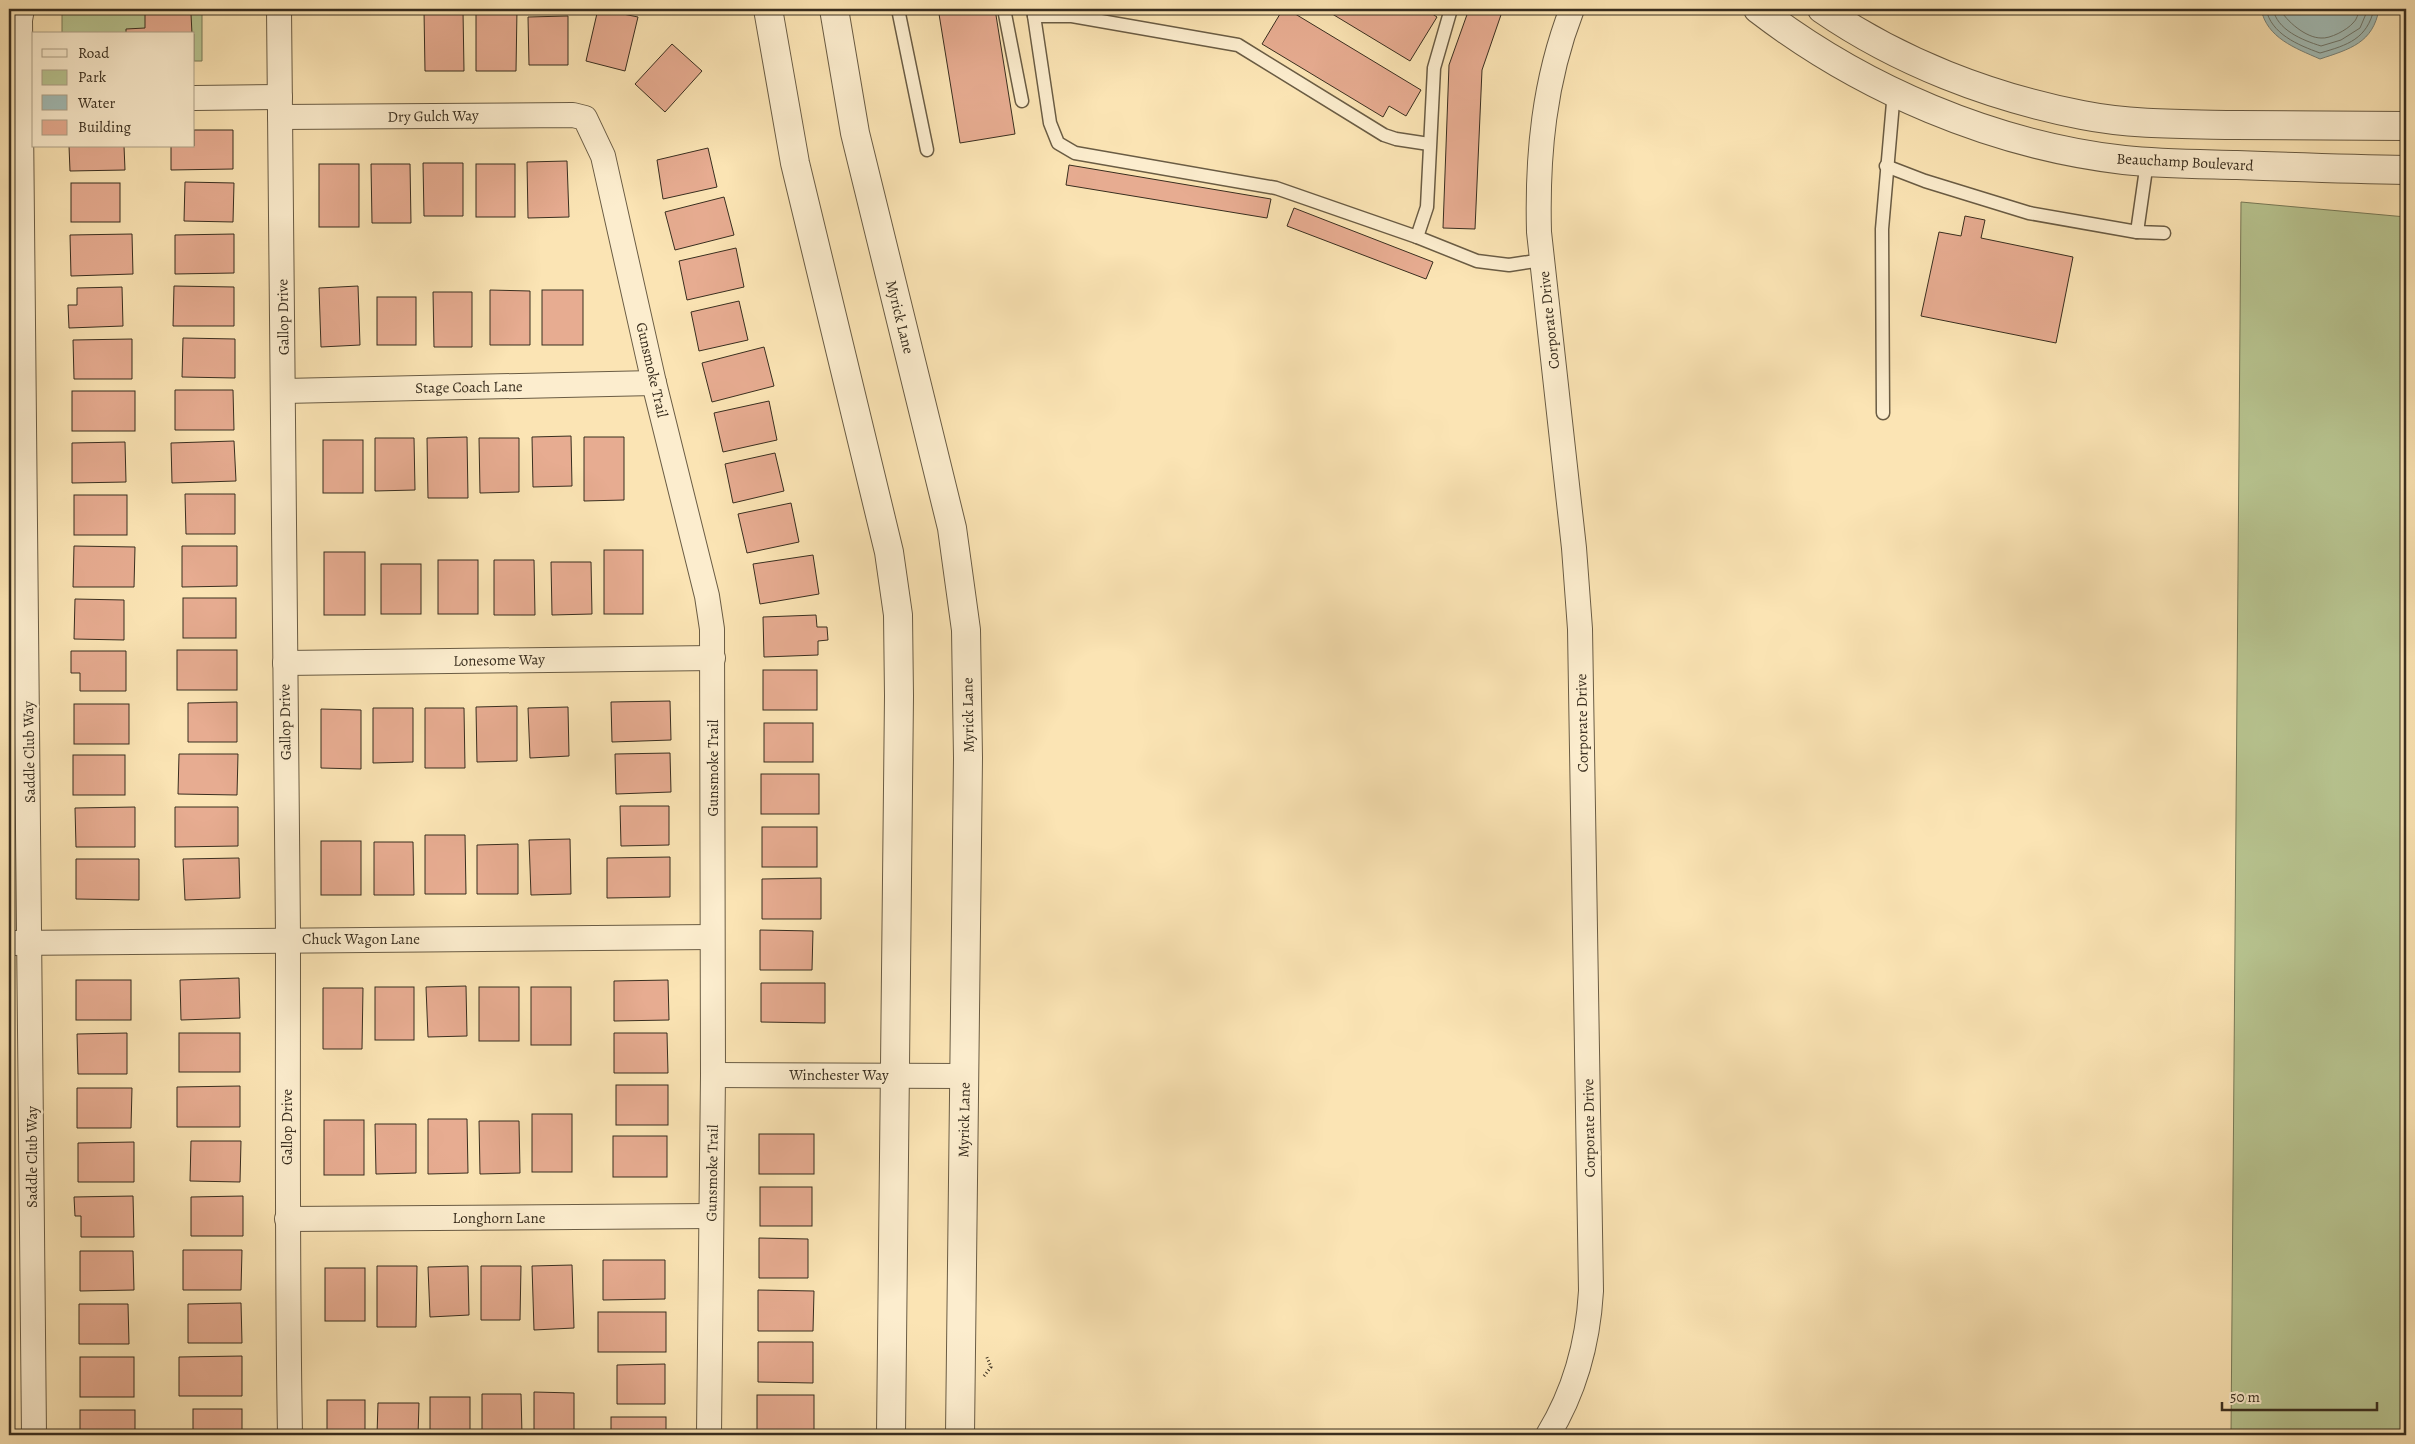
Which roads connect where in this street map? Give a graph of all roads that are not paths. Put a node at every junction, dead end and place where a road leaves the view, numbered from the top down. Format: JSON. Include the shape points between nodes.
{"nodes":[{"id":1,"x":22,"y":9,"type":"edge"},
{"id":2,"x":279,"y":9,"type":"edge"},
{"id":3,"x":768,"y":9,"type":"edge"},
{"id":4,"x":834,"y":9,"type":"edge"},
{"id":5,"x":898,"y":9,"type":"edge"},
{"id":6,"x":1004,"y":9,"type":"edge"},
{"id":7,"x":1451,"y":9,"type":"edge"},
{"id":8,"x":1572,"y":9,"type":"edge"},
{"id":9,"x":1758,"y":9,"type":"edge"},
{"id":10,"x":1822,"y":9,"type":"edge"},
{"id":11,"x":1034,"y":12,"type":"edge"},
{"id":12,"x":1894,"y":91,"type":"junction"},
{"id":13,"x":195,"y":98,"type":"edge"},
{"id":14,"x":28,"y":99,"type":"edge"},
{"id":15,"x":1022,"y":101,"type":"dead end"},
{"id":16,"x":280,"y":107,"type":"junction"},
{"id":17,"x":585,"y":118,"type":"joint"},
{"id":18,"x":2406,"y":126,"type":"edge"},
{"id":19,"x":1429,"y":144,"type":"junction"},
{"id":20,"x":927,"y":150,"type":"dead end"},
{"id":21,"x":2147,"y":162,"type":"junction"},
{"id":22,"x":1886,"y":166,"type":"junction"},
{"id":23,"x":2406,"y":170,"type":"edge"},
{"id":24,"x":2137,"y":232,"type":"junction"},
{"id":25,"x":2164,"y":233,"type":"dead end"},
{"id":26,"x":1417,"y":237,"type":"junction"},
{"id":27,"x":1542,"y":260,"type":"junction"},
{"id":28,"x":654,"y":384,"type":"junction"},
{"id":29,"x":284,"y":390,"type":"junction"},
{"id":30,"x":1883,"y":413,"type":"dead end"},
{"id":31,"x":713,"y":658,"type":"junction"},
{"id":32,"x":285,"y":663,"type":"junction"},
{"id":33,"x":712,"y":937,"type":"junction"},
{"id":34,"x":288,"y":940,"type":"junction"},
{"id":35,"x":20,"y":942,"type":"edge"},
{"id":36,"x":714,"y":1075,"type":"junction"},
{"id":37,"x":895,"y":1075,"type":"junction"},
{"id":38,"x":964,"y":1076,"type":"junction"},
{"id":39,"x":711,"y":1216,"type":"junction"},
{"id":40,"x":286,"y":1219,"type":"junction"},
{"id":41,"x":34,"y":1435,"type":"edge"},
{"id":42,"x":290,"y":1435,"type":"edge"},
{"id":43,"x":709,"y":1435,"type":"edge"},
{"id":44,"x":891,"y":1435,"type":"edge"},
{"id":45,"x":960,"y":1435,"type":"edge"},
{"id":46,"x":1548,"y":1435,"type":"edge"}],
"edges":[{"from":1,"to":14,"type":"street","name":"Saddle Club Way","via":[[20,20]]},
{"from":2,"to":16,"type":"street","name":"Gallop Drive"},
{"from":3,"to":37,"type":"street","via":[[795,163],[895,584],[899,696]]},
{"from":4,"to":38,"type":"street","name":"Myrick Lane","via":[[855,133],[950,519],[966,630]]},
{"from":5,"to":20,"type":"lane"},
{"from":6,"to":15,"type":"lane"},
{"from":7,"to":19,"type":"lane","via":[[1434,68]]},
{"from":8,"to":27,"type":"street","name":"Corporate Drive","via":[[1557,55],[1542,125],[1538,197]]},
{"from":9,"to":12,"type":"street","name":"Beauchamp Boulevard","via":[[1838,63]]},
{"from":10,"to":18,"type":"street","via":[[1882,47],[1952,78],[2083,116],[2206,125]]},
{"from":11,"to":19,"type":"lane","via":[[1238,45],[1384,135]]},
{"from":11,"to":26,"type":"lane","via":[[1050,123],[1058,143],[1074,153],[1276,188]]},
{"from":12,"to":21,"type":"street","name":"Beauchamp Boulevard","via":[[1990,131],[2071,151]]},
{"from":12,"to":22,"type":"lane"},
{"from":13,"to":16,"type":"street","name":"Dry Gulch Way"},
{"from":14,"to":35,"type":"street","name":"Saddle Club Way"},
{"from":16,"to":17,"type":"street","name":"Dry Gulch Way","via":[[574,115]]},
{"from":16,"to":29,"type":"street","name":"Gallop Drive"},
{"from":17,"to":28,"type":"street","name":"Gunsmoke Trail","via":[[603,156]]},
{"from":19,"to":26,"type":"lane","via":[[1427,208]]},
{"from":21,"to":23,"type":"street","name":"Beauchamp Boulevard"},
{"from":21,"to":24,"type":"lane"},
{"from":22,"to":24,"type":"lane","via":[[2028,214]]},
{"from":22,"to":30,"type":"lane","via":[[1882,229]]},
{"from":24,"to":25,"type":"lane"},
{"from":26,"to":27,"type":"lane","via":[[1477,261],[1509,265]]},
{"from":27,"to":46,"type":"street","name":"Corporate Drive","via":[[1580,629],[1591,1291],[1590,1315],[1580,1363],[1564,1406]]},
{"from":28,"to":29,"type":"street","name":"Stage Coach Lane"},
{"from":28,"to":31,"type":"street","name":"Gunsmoke Trail","via":[[707,596]]},
{"from":29,"to":32,"type":"street","name":"Gallop Drive"},
{"from":31,"to":32,"type":"street","name":"Lonesome Way"},
{"from":31,"to":33,"type":"street","name":"Gunsmoke Trail"},
{"from":32,"to":34,"type":"street","name":"Gallop Drive"},
{"from":33,"to":34,"type":"street","name":"Chuck Wagon Lane"},
{"from":33,"to":36,"type":"street","name":"Gunsmoke Trail"},
{"from":34,"to":35,"type":"street","name":"Chuck Wagon Lane"},
{"from":34,"to":40,"type":"street","name":"Gallop Drive"},
{"from":35,"to":41,"type":"street","name":"Saddle Club Way"},
{"from":36,"to":37,"type":"street","name":"Winchester Way"},
{"from":36,"to":39,"type":"street","name":"Gunsmoke Trail"},
{"from":37,"to":38,"type":"street","name":"Winchester Way"},
{"from":37,"to":44,"type":"street"},
{"from":38,"to":45,"type":"street","name":"Myrick Lane"},
{"from":39,"to":40,"type":"street","name":"Longhorn Lane"},
{"from":39,"to":43,"type":"street","name":"Gunsmoke Trail"},
{"from":40,"to":42,"type":"street","name":"Gallop Drive"}]}
